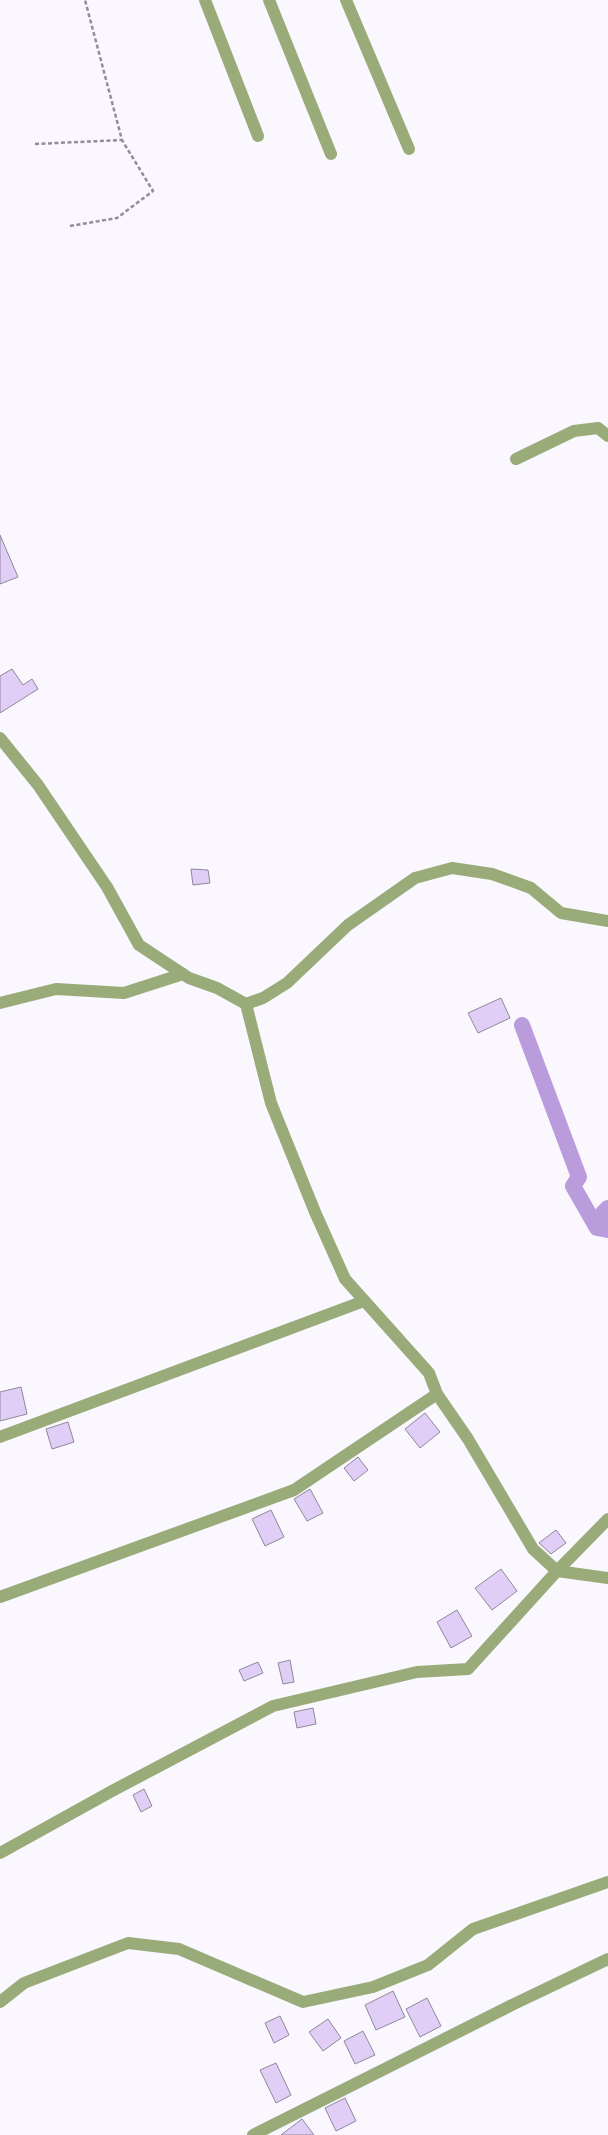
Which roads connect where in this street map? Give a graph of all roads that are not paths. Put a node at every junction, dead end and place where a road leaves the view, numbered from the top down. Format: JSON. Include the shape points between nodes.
{"nodes":[{"id":1,"x":205,"y":0,"type":"edge"},
{"id":2,"x":269,"y":0,"type":"edge"},
{"id":3,"x":346,"y":0,"type":"edge"},
{"id":4,"x":258,"y":136,"type":"dead end"},
{"id":5,"x":409,"y":149,"type":"dead end"},
{"id":6,"x":331,"y":154,"type":"dead end"},
{"id":7,"x":607,"y":434,"type":"edge"},
{"id":8,"x":516,"y":459,"type":"dead end"},
{"id":9,"x":0,"y":738,"type":"edge"},
{"id":10,"x":608,"y":921,"type":"edge"},
{"id":11,"x":183,"y":974,"type":"junction"},
{"id":12,"x":0,"y":1002,"type":"edge"},
{"id":13,"x":246,"y":1004,"type":"junction"},
{"id":14,"x":364,"y":1301,"type":"junction"},
{"id":15,"x":437,"y":1394,"type":"junction"},
{"id":16,"x":0,"y":1437,"type":"edge"},
{"id":17,"x":608,"y":1519,"type":"edge"},
{"id":18,"x":557,"y":1570,"type":"junction"},
{"id":19,"x":608,"y":1578,"type":"edge"},
{"id":20,"x":0,"y":1597,"type":"edge"},
{"id":21,"x":0,"y":1854,"type":"edge"},
{"id":22,"x":608,"y":1882,"type":"edge"},
{"id":23,"x":608,"y":1959,"type":"edge"},
{"id":24,"x":0,"y":2002,"type":"edge"},
{"id":25,"x":253,"y":2135,"type":"edge"}],
"edges":[{"from":1,"to":4,"type":"street"},
{"from":2,"to":6,"type":"street"},
{"from":3,"to":5,"type":"street"},
{"from":7,"to":8,"type":"street","via":[[598,428],[574,431]]},
{"from":9,"to":11,"type":"street","via":[[38,785],[107,886],[139,945]]},
{"from":10,"to":13,"type":"street","via":[[561,913],[531,888],[492,874],[452,868],[408,882],[348,925],[287,983]]},
{"from":11,"to":12,"type":"street","via":[[124,993],[56,989]]},
{"from":11,"to":13,"type":"street"},
{"from":13,"to":14,"type":"street","via":[[271,1103],[345,1280]]},
{"from":14,"to":15,"type":"street","via":[[430,1373]]},
{"from":14,"to":16,"type":"street"},
{"from":15,"to":18,"type":"street","via":[[468,1439],[533,1550]]},
{"from":15,"to":20,"type":"street","via":[[294,1490]]},
{"from":17,"to":18,"type":"street"},
{"from":18,"to":19,"type":"street"},
{"from":18,"to":21,"type":"street","via":[[468,1669],[417,1672],[273,1706]]},
{"from":22,"to":24,"type":"street","via":[[473,1929],[428,1965],[373,1987],[303,2002],[179,1949],[128,1943],[24,1983]]},
{"from":23,"to":25,"type":"street"}]}
